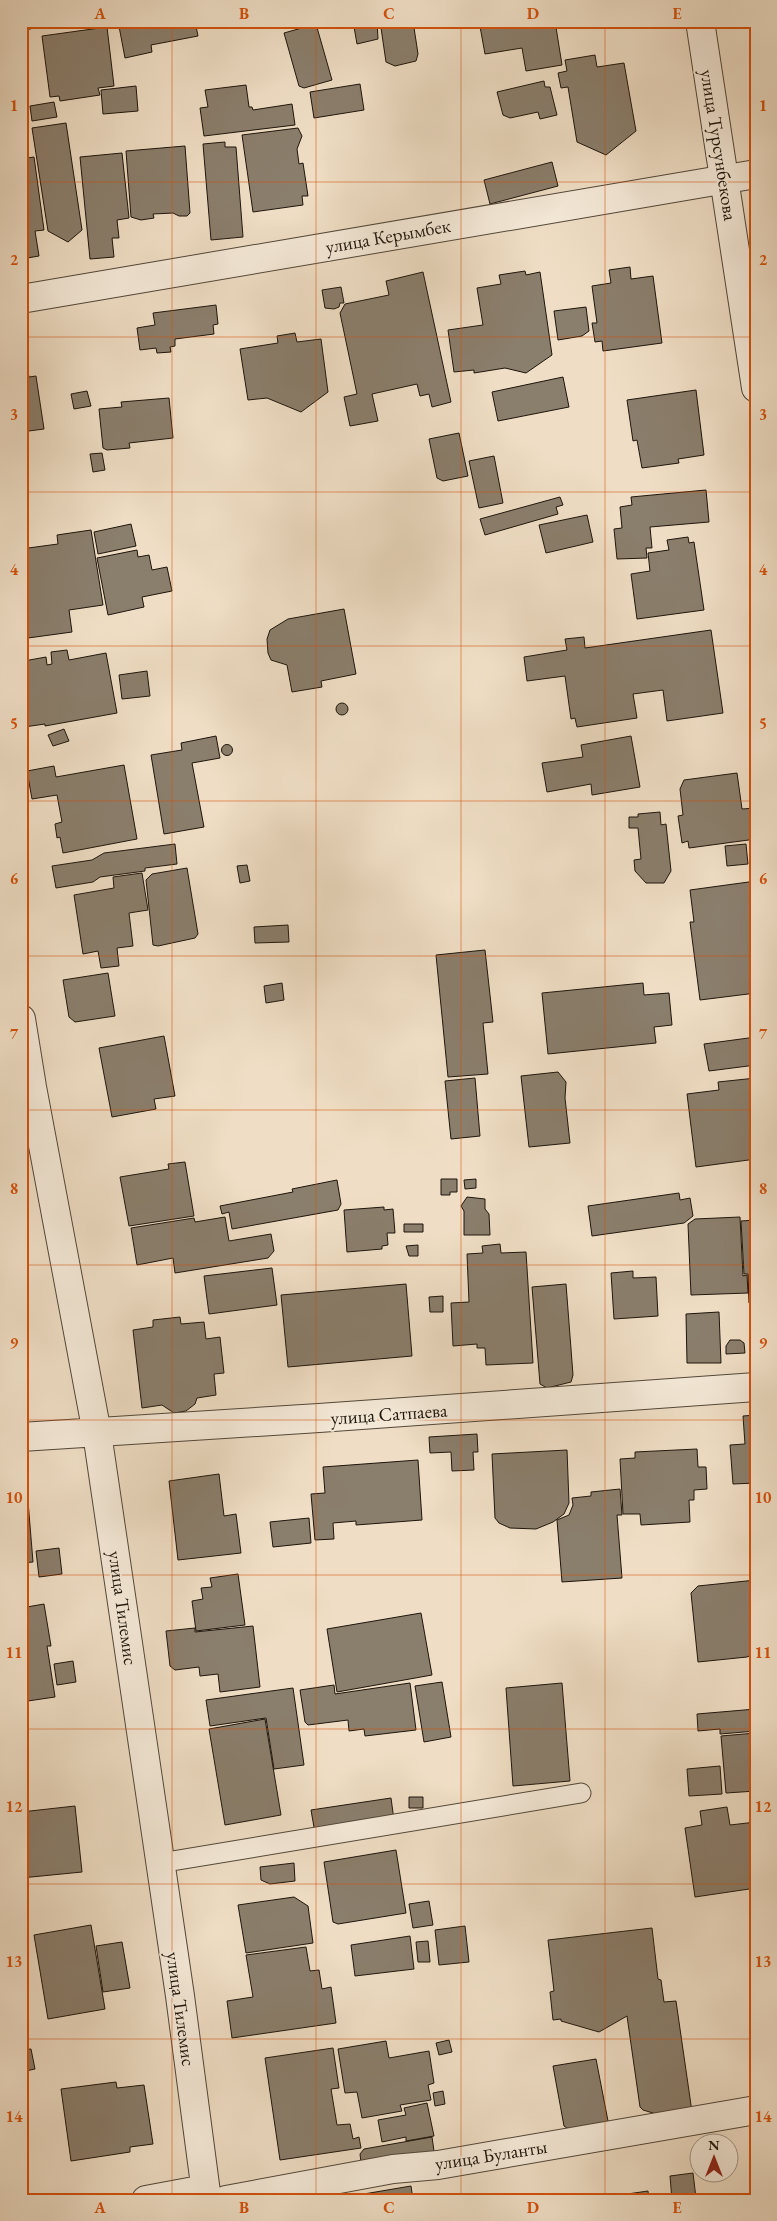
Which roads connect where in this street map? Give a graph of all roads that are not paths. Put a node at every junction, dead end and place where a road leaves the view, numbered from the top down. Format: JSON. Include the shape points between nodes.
{"nodes":[{"id":1,"x":700,"y":21,"type":"edge"},
{"id":2,"x":756,"y":174,"type":"edge"},
{"id":3,"x":724,"y":179,"type":"junction"},
{"id":4,"x":21,"y":299,"type":"edge"},
{"id":5,"x":756,"y":388,"type":"edge"},
{"id":6,"x":21,"y":1018,"type":"edge"},
{"id":7,"x":756,"y":1387,"type":"edge"},
{"id":8,"x":97,"y":1434,"type":"junction"},
{"id":9,"x":21,"y":1437,"type":"edge"},
{"id":10,"x":581,"y":1793,"type":"dead end"},
{"id":11,"x":160,"y":1863,"type":"junction"},
{"id":12,"x":756,"y":2110,"type":"edge"},
{"id":13,"x":213,"y":2196,"type":"edge"},
{"id":14,"x":146,"y":2200,"type":"edge"}],
"edges":[{"from":1,"to":3,"type":"street","name":"улица Турсунбекова"},
{"from":2,"to":3,"type":"street","name":"улица Керымбек"},
{"from":3,"to":4,"type":"street","name":"улица Керымбек"},
{"from":3,"to":5,"type":"street","name":"улица Турсунбекова"},
{"from":6,"to":8,"type":"street","name":"улица Тилемис"},
{"from":7,"to":8,"type":"street","name":"улица Сатпаева"},
{"from":8,"to":9,"type":"street","name":"улица Сатпаева"},
{"from":8,"to":11,"type":"street","name":"улица Тилемис"},
{"from":10,"to":11,"type":"lane"},
{"from":11,"to":13,"type":"street","name":"улица Тилемис"},
{"from":12,"to":13,"type":"street","name":"улица Буланты","via":[[438,2165]]},
{"from":13,"to":14,"type":"street","name":"улица Буланты"}]}
